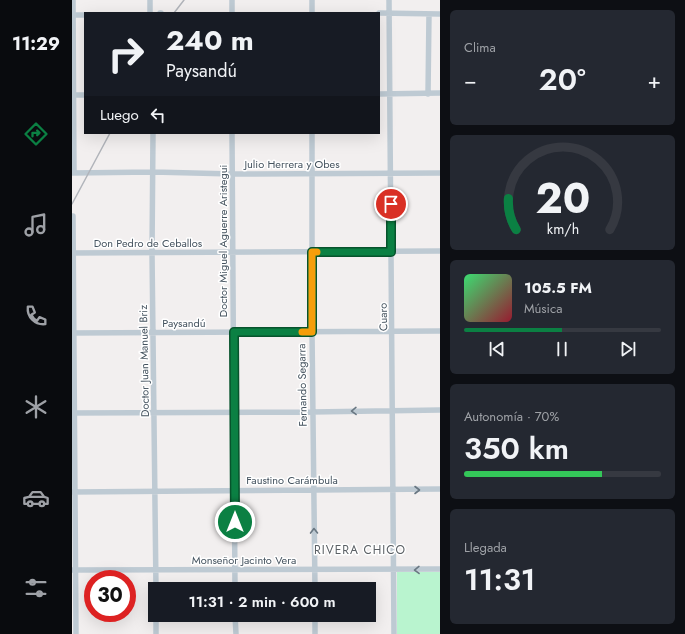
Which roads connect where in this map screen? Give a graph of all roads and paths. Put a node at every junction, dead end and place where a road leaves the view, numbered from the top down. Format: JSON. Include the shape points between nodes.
{"nodes":[{"id":1,"x":72,"y":0,"type":"edge"},
{"id":2,"x":150,"y":0,"type":"edge"},
{"id":3,"x":232,"y":0,"type":"edge"},
{"id":4,"x":312,"y":0,"type":"edge"},
{"id":5,"x":389,"y":0,"type":"edge"},
{"id":6,"x":150,"y":12,"type":"edge"},
{"id":7,"x":232,"y":12,"type":"edge"},
{"id":8,"x":312,"y":12,"type":"edge"},
{"id":9,"x":380,"y":13,"type":"edge"},
{"id":10,"x":389,"y":13,"type":"junction"},
{"id":11,"x":429,"y":14,"type":"junction"},
{"id":12,"x":440,"y":14,"type":"edge"},
{"id":13,"x":72,"y":15,"type":"edge"},
{"id":14,"x":84,"y":15,"type":"edge"},
{"id":15,"x":380,"y":94,"type":"edge"},
{"id":16,"x":390,"y":94,"type":"junction"},
{"id":17,"x":428,"y":94,"type":"junction"},
{"id":18,"x":440,"y":94,"type":"edge"},
{"id":19,"x":73,"y":95,"type":"edge"},
{"id":20,"x":84,"y":95,"type":"edge"},
{"id":21,"x":153,"y":134,"type":"edge"},
{"id":22,"x":232,"y":134,"type":"edge"},
{"id":23,"x":312,"y":134,"type":"edge"},
{"id":24,"x":154,"y":172,"type":"junction"},
{"id":25,"x":73,"y":173,"type":"edge"},
{"id":26,"x":391,"y":173,"type":"junction"},
{"id":27,"x":440,"y":173,"type":"edge"},
{"id":28,"x":232,"y":174,"type":"junction"},
{"id":29,"x":312,"y":174,"type":"junction"},
{"id":30,"x":73,"y":216,"type":"edge"},
{"id":31,"x":440,"y":251,"type":"edge"},
{"id":32,"x":312,"y":252,"type":"junction"},
{"id":33,"x":391,"y":252,"type":"junction"},
{"id":34,"x":152,"y":253,"type":"junction"},
{"id":35,"x":233,"y":253,"type":"junction"},
{"id":36,"x":72,"y":254,"type":"edge"},
{"id":37,"x":393,"y":331,"type":"junction"},
{"id":38,"x":440,"y":331,"type":"edge"},
{"id":39,"x":234,"y":332,"type":"junction"},
{"id":40,"x":312,"y":332,"type":"junction"},
{"id":41,"x":73,"y":333,"type":"edge"},
{"id":42,"x":154,"y":333,"type":"junction"},
{"id":43,"x":393,"y":410,"type":"junction"},
{"id":44,"x":440,"y":410,"type":"edge"},
{"id":45,"x":154,"y":412,"type":"junction"},
{"id":46,"x":234,"y":412,"type":"junction"},
{"id":47,"x":312,"y":412,"type":"junction"},
{"id":48,"x":73,"y":413,"type":"edge"},
{"id":49,"x":235,"y":490,"type":"junction"},
{"id":50,"x":314,"y":490,"type":"junction"},
{"id":51,"x":394,"y":490,"type":"junction"},
{"id":52,"x":440,"y":490,"type":"edge"},
{"id":53,"x":155,"y":491,"type":"junction"},
{"id":54,"x":73,"y":492,"type":"edge"},
{"id":55,"x":440,"y":569,"type":"edge"},
{"id":56,"x":74,"y":570,"type":"edge"},
{"id":57,"x":235,"y":570,"type":"junction"},
{"id":58,"x":314,"y":570,"type":"junction"},
{"id":59,"x":394,"y":570,"type":"junction"},
{"id":60,"x":156,"y":571,"type":"junction"},
{"id":61,"x":156,"y":582,"type":"edge"},
{"id":62,"x":235,"y":582,"type":"edge"},
{"id":63,"x":315,"y":582,"type":"edge"},
{"id":64,"x":156,"y":622,"type":"edge"},
{"id":65,"x":236,"y":622,"type":"edge"},
{"id":66,"x":315,"y":622,"type":"edge"},
{"id":67,"x":76,"y":634,"type":"edge"},
{"id":68,"x":156,"y":634,"type":"edge"},
{"id":69,"x":236,"y":634,"type":"edge"},
{"id":70,"x":315,"y":634,"type":"edge"},
{"id":71,"x":394,"y":634,"type":"edge"}],
"edges":[{"from":1,"to":13,"type":"street"},
{"from":2,"to":6,"type":"street"},
{"from":3,"to":7,"type":"street"},
{"from":4,"to":8,"type":"street"},
{"from":5,"to":10,"type":"street","name":"Cuaro"},
{"from":9,"to":10,"type":"street"},
{"from":10,"to":11,"type":"street"},
{"from":10,"to":16,"type":"street","name":"Cuaro"},
{"from":11,"to":12,"type":"street"},
{"from":11,"to":17,"type":"street"},
{"from":13,"to":14,"type":"street"},
{"from":13,"to":19,"type":"street"},
{"from":15,"to":16,"type":"street"},
{"from":16,"to":17,"type":"street"},
{"from":16,"to":26,"type":"street","name":"Cuaro"},
{"from":17,"to":18,"type":"street"},
{"from":19,"to":20,"type":"street"},
{"from":19,"to":25,"type":"street"},
{"from":21,"to":24,"type":"street","name":"Doctor Juan Manuel Briz"},
{"from":22,"to":28,"type":"street","name":"Doctor Miguel Aguerre Aristegui"},
{"from":23,"to":29,"type":"street","name":"Fernando Segarra"},
{"from":24,"to":25,"type":"street","name":"Julio Herrera y Obes"},
{"from":24,"to":28,"type":"street","name":"Julio Herrera y Obes"},
{"from":24,"to":34,"type":"street","name":"Doctor Juan Manuel Briz"},
{"from":26,"to":27,"type":"street","name":"Julio Herrera y Obes"},
{"from":26,"to":29,"type":"street","name":"Julio Herrera y Obes"},
{"from":26,"to":33,"type":"street","name":"Cuaro"},
{"from":28,"to":29,"type":"street","name":"Julio Herrera y Obes"},
{"from":28,"to":35,"type":"street","name":"Doctor Miguel Aguerre Aristegui"},
{"from":29,"to":32,"type":"street","name":"Fernando Segarra"},
{"from":30,"to":36,"type":"street"},
{"from":31,"to":33,"type":"street","name":"Don Pedro de Ceballos"},
{"from":32,"to":33,"type":"street","name":"Don Pedro de Ceballos"},
{"from":32,"to":35,"type":"street","name":"Don Pedro de Ceballos"},
{"from":32,"to":40,"type":"street","name":"Fernando Segarra"},
{"from":33,"to":37,"type":"street","name":"Cuaro"},
{"from":34,"to":35,"type":"street","name":"Don Pedro de Ceballos"},
{"from":34,"to":36,"type":"street","name":"Don Pedro de Ceballos"},
{"from":34,"to":42,"type":"street","name":"Doctor Juan Manuel Briz"},
{"from":35,"to":39,"type":"street","name":"Doctor Miguel Aguerre Aristegui"},
{"from":36,"to":41,"type":"street"},
{"from":37,"to":38,"type":"street","name":"Paysandú"},
{"from":37,"to":40,"type":"street","name":"Paysandú"},
{"from":37,"to":43,"type":"street","name":"Cuaro"},
{"from":39,"to":40,"type":"street","name":"Paysandú"},
{"from":39,"to":42,"type":"street","name":"Paysandú"},
{"from":39,"to":46,"type":"street","name":"Doctor Miguel Aguerre Aristegui"},
{"from":40,"to":47,"type":"street","name":"Fernando Segarra"},
{"from":41,"to":42,"type":"street","name":"Paysandú"},
{"from":41,"to":48,"type":"street"},
{"from":42,"to":45,"type":"street","name":"Doctor Juan Manuel Briz"},
{"from":43,"to":44,"type":"street"},
{"from":43,"to":47,"type":"street","one_way":true},
{"from":43,"to":51,"type":"street","name":"Cuaro"},
{"from":45,"to":46,"type":"street"},
{"from":45,"to":48,"type":"street"},
{"from":45,"to":53,"type":"street","name":"Doctor Juan Manuel Briz"},
{"from":46,"to":47,"type":"street"},
{"from":46,"to":49,"type":"street","name":"Doctor Miguel Aguerre Aristegui"},
{"from":47,"to":50,"type":"street","name":"Fernando Segarra"},
{"from":48,"to":54,"type":"street"},
{"from":49,"to":50,"type":"street","name":"Faustino Carámbula"},
{"from":49,"to":53,"type":"street","name":"Faustino Carámbula"},
{"from":49,"to":57,"type":"street","name":"Doctor Miguel Aguerre Aristegui"},
{"from":50,"to":51,"type":"street","name":"Faustino Carámbula"},
{"from":58,"to":50,"type":"street","name":"Fernando Segarra","one_way":true},
{"from":51,"to":52,"type":"street","name":"Faustino Carámbula","one_way":true},
{"from":51,"to":59,"type":"street","name":"Cuaro"},
{"from":53,"to":54,"type":"street","name":"Faustino Carámbula"},
{"from":53,"to":60,"type":"street","name":"Doctor Juan Manuel Briz"},
{"from":54,"to":56,"type":"street"},
{"from":55,"to":59,"type":"street","name":"Monseñor Jacinto Vera","one_way":true},
{"from":56,"to":60,"type":"street","name":"Monseñor Jacinto Vera"},
{"from":56,"to":67,"type":"street"},
{"from":57,"to":58,"type":"street","name":"Monseñor Jacinto Vera"},
{"from":57,"to":60,"type":"street","name":"Monseñor Jacinto Vera"},
{"from":57,"to":62,"type":"street","name":"Doctor Miguel Aguerre Aristegui"},
{"from":58,"to":59,"type":"street","name":"Monseñor Jacinto Vera"},
{"from":58,"to":63,"type":"street","name":"Fernando Segarra"},
{"from":59,"to":71,"type":"street","name":"Cuaro"},
{"from":60,"to":61,"type":"street","name":"Doctor Juan Manuel Briz"},
{"from":64,"to":68,"type":"street"},
{"from":65,"to":69,"type":"street"},
{"from":66,"to":70,"type":"street"}]}
